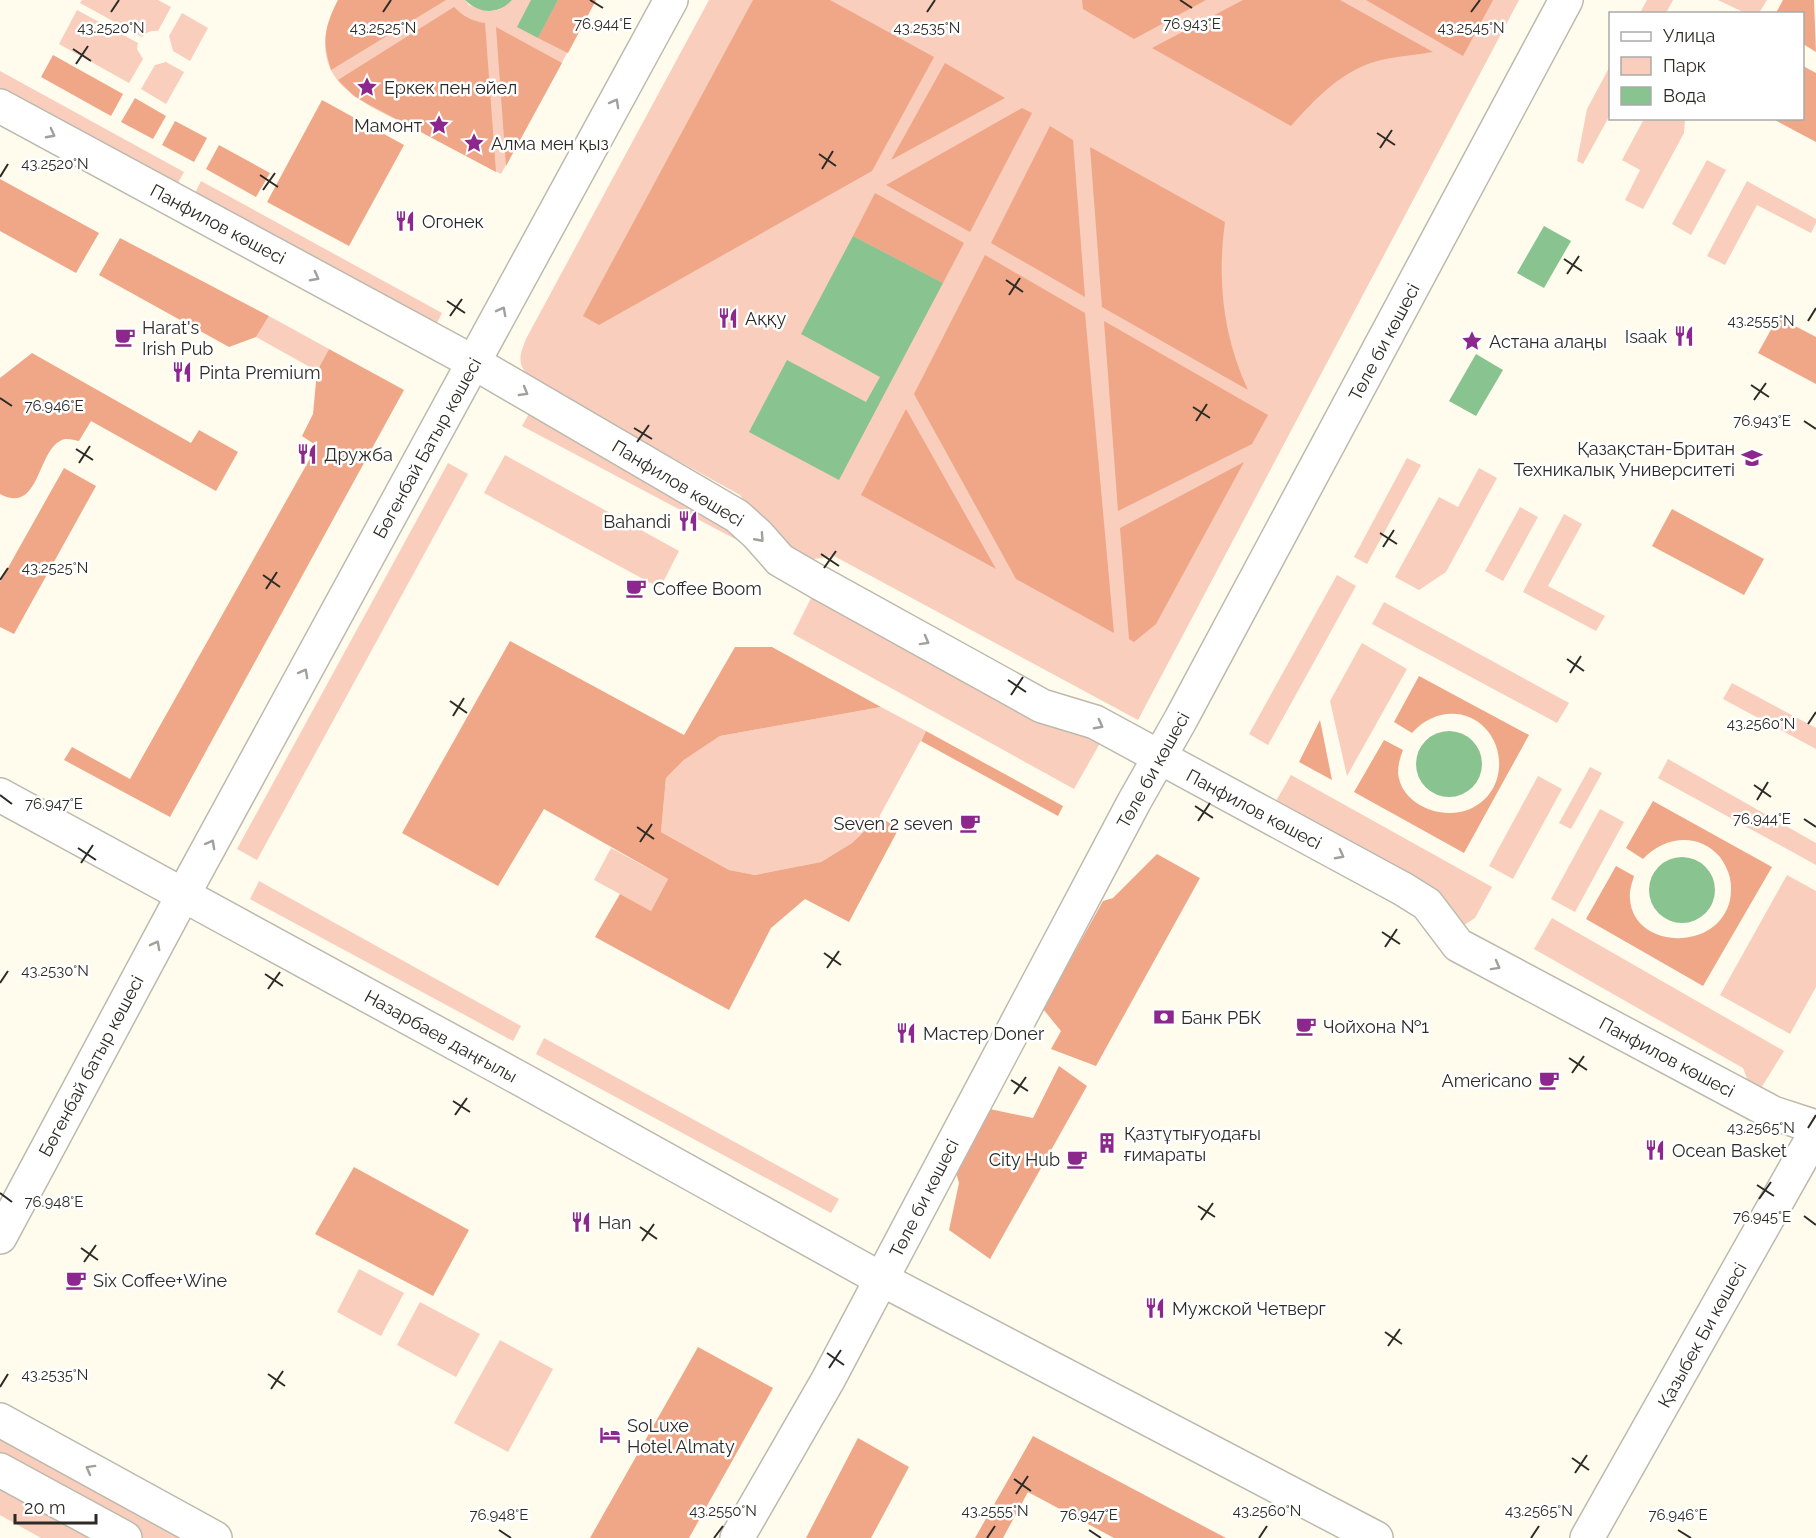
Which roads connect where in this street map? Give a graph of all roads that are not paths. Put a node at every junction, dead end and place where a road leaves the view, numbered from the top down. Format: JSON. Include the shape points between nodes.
{"nodes":[{"id":1,"x":671,"y":0,"type":"edge"},
{"id":2,"x":1566,"y":0,"type":"edge"},
{"id":3,"x":0,"y":106,"type":"edge"},
{"id":4,"x":473,"y":362,"type":"junction"},
{"id":5,"x":1159,"y":758,"type":"junction"},
{"id":6,"x":0,"y":795,"type":"edge"},
{"id":7,"x":183,"y":895,"type":"junction"},
{"id":8,"x":1816,"y":1130,"type":"edge"},
{"id":9,"x":0,"y":1237,"type":"edge"},
{"id":10,"x":882,"y":1279,"type":"junction"},
{"id":11,"x":0,"y":1420,"type":"edge"},
{"id":12,"x":0,"y":1470,"type":"edge"},
{"id":13,"x":125,"y":1538,"type":"edge"},
{"id":14,"x":215,"y":1538,"type":"edge"},
{"id":15,"x":737,"y":1538,"type":"edge"},
{"id":16,"x":1376,"y":1538,"type":"edge"},
{"id":17,"x":1587,"y":1538,"type":"edge"}],
"edges":[{"from":4,"to":1,"type":"street","name":"Бөгенбай Батыр көшесі","one_way":true},
{"from":2,"to":5,"type":"street","name":"Төле би көшесі"},
{"from":3,"to":4,"type":"street","name":"Панфилов көшесі","one_way":true},
{"from":4,"to":5,"type":"street","name":"Панфилов көшесі","one_way":true,"via":[[737,516],[780,560],[818,582],[1042,706],[1091,720]]},
{"from":7,"to":4,"type":"street","name":"Бөгенбай Батыр көшесі","one_way":true},
{"from":5,"to":8,"type":"street","name":"Панфилов көшесі","one_way":true,"via":[[1427,904],[1458,945],[1773,1113]]},
{"from":5,"to":10,"type":"street","name":"Төле би көшесі"},
{"from":6,"to":7,"type":"street","name":"Назарбаев даңғылы"},
{"from":9,"to":7,"type":"street","name":"Бөгенбай батыр көшесі","one_way":true},
{"from":7,"to":10,"type":"street","name":"Назарбаев даңғылы"},
{"from":8,"to":17,"type":"street","name":"Қазыбек Би көшесі"},
{"from":10,"to":15,"type":"street","name":"Төле би көшесі"},
{"from":10,"to":16,"type":"street","name":"Назарбаев даңғылы"},
{"from":14,"to":11,"type":"street","one_way":true},
{"from":12,"to":13,"type":"street"}]}
